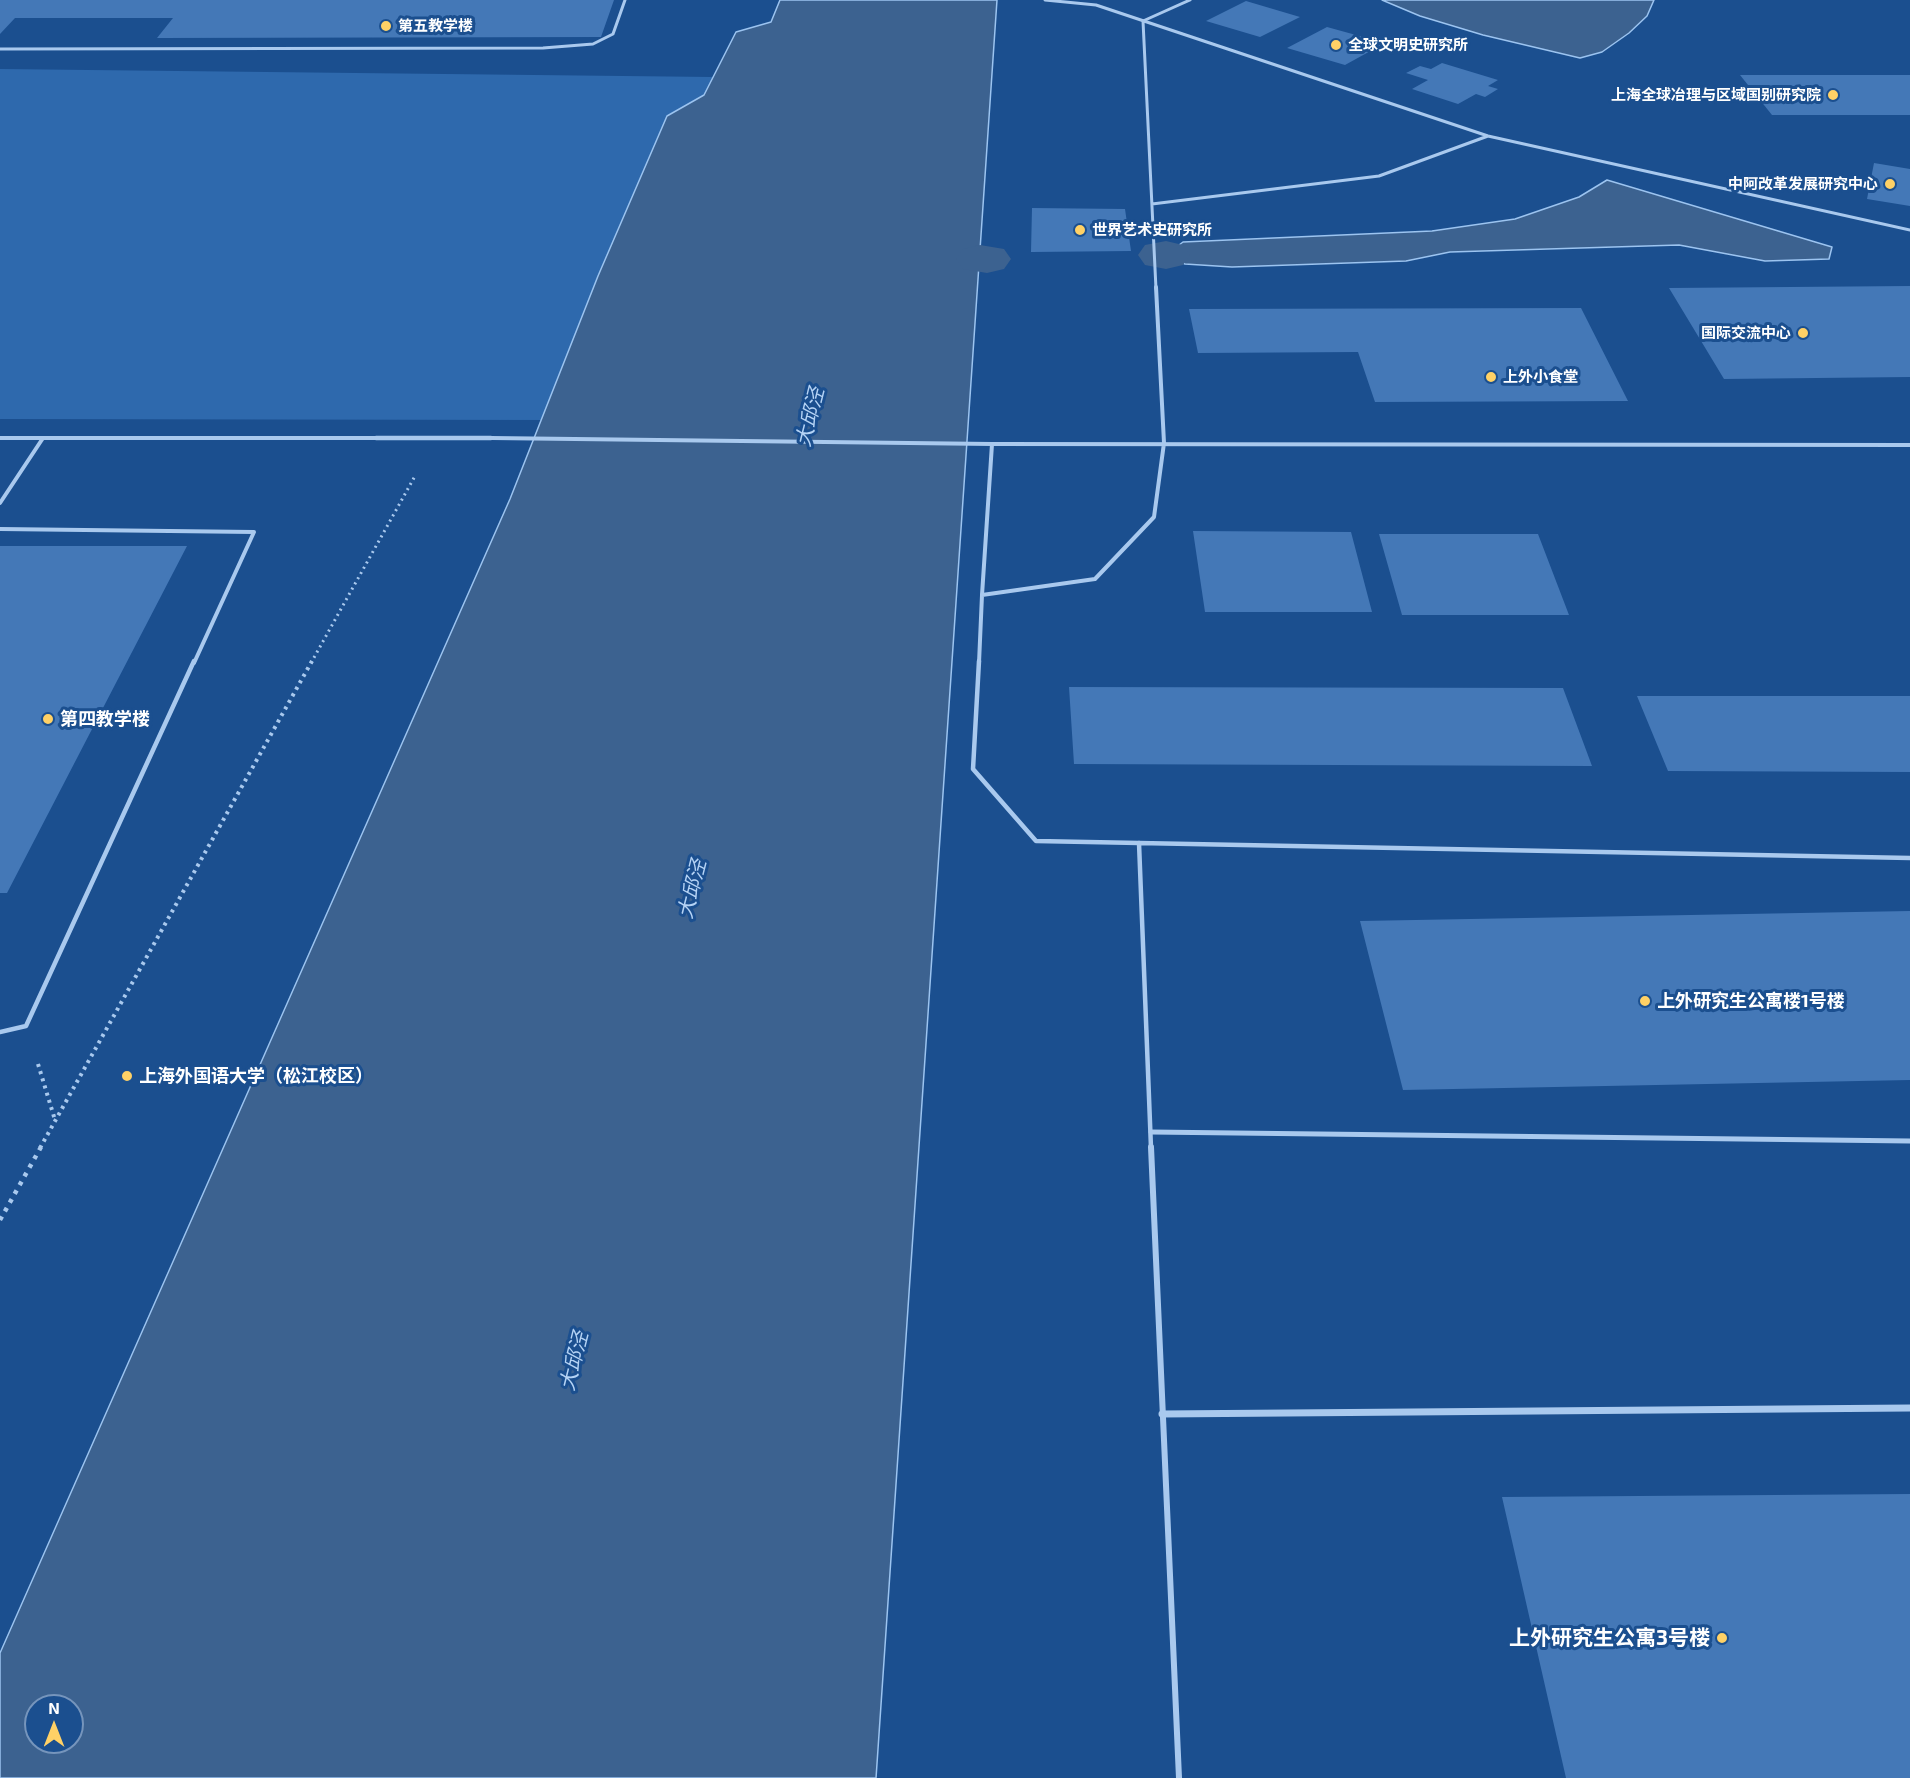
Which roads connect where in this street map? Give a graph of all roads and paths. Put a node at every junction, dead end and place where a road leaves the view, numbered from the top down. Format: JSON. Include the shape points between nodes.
{"nodes":[{"id":1,"x":625,"y":0,"type":"edge"},
{"id":2,"x":1045,"y":0,"type":"edge"},
{"id":3,"x":1190,"y":0,"type":"edge"},
{"id":4,"x":1143,"y":21,"type":"junction"},
{"id":5,"x":0,"y":49,"type":"edge"},
{"id":6,"x":1488,"y":136,"type":"junction"},
{"id":7,"x":1152,"y":204,"type":"junction"},
{"id":8,"x":1910,"y":230,"type":"edge"},
{"id":9,"x":0,"y":438,"type":"edge"},
{"id":10,"x":43,"y":438,"type":"junction"},
{"id":11,"x":376,"y":438,"type":"joint"},
{"id":12,"x":436,"y":438,"type":"junction"},
{"id":13,"x":491,"y":438,"type":"joint"},
{"id":14,"x":1164,"y":443,"type":"junction"},
{"id":15,"x":992,"y":444,"type":"junction"},
{"id":16,"x":1910,"y":445,"type":"edge"},
{"id":17,"x":0,"y":502,"type":"edge"},
{"id":18,"x":0,"y":529,"type":"edge"},
{"id":19,"x":982,"y":595,"type":"junction"},
{"id":20,"x":1139,"y":843,"type":"junction"},
{"id":21,"x":1910,"y":858,"type":"edge"},
{"id":22,"x":26,"y":1026,"type":"junction"},
{"id":23,"x":0,"y":1032,"type":"edge"},
{"id":24,"x":56,"y":1120,"type":"junction"},
{"id":25,"x":1151,"y":1132,"type":"junction"},
{"id":26,"x":1910,"y":1141,"type":"edge"},
{"id":27,"x":0,"y":1220,"type":"edge"},
{"id":28,"x":1910,"y":1408,"type":"edge"},
{"id":29,"x":1162,"y":1414,"type":"junction"},
{"id":30,"x":1179,"y":1778,"type":"edge"}],
"edges":[{"from":1,"to":5,"type":"lane","via":[[613,33],[593,44],[543,48]]},
{"from":2,"to":4,"type":"lane","via":[[1095,4]]},
{"from":3,"to":4,"type":"street"},
{"from":4,"to":6,"type":"lane"},
{"from":4,"to":7,"type":"lane"},
{"from":6,"to":7,"type":"lane","via":[[1379,176]]},
{"from":6,"to":8,"type":"lane"},
{"from":7,"to":14,"type":"lane"},
{"from":9,"to":10,"type":"lane"},
{"from":10,"to":11,"type":"lane"},
{"from":10,"to":17,"type":"lane"},
{"from":11,"to":12,"type":"street"},
{"from":12,"to":13,"type":"street"},
{"from":12,"to":24,"type":"path"},
{"from":13,"to":15,"type":"lane"},
{"from":14,"to":15,"type":"lane"},
{"from":14,"to":16,"type":"lane"},
{"from":14,"to":19,"type":"lane","via":[[1154,517],[1095,579]]},
{"from":15,"to":19,"type":"street"},
{"from":18,"to":22,"type":"lane","via":[[254,532]]},
{"from":19,"to":20,"type":"lane","via":[[973,769],[1036,841]]},
{"from":20,"to":21,"type":"lane"},
{"from":20,"to":25,"type":"lane"},
{"from":22,"to":23,"type":"lane"},
{"from":22,"to":24,"type":"path"},
{"from":24,"to":27,"type":"path"},
{"from":25,"to":26,"type":"street"},
{"from":25,"to":29,"type":"lane"},
{"from":28,"to":29,"type":"street"},
{"from":29,"to":30,"type":"lane"}]}
